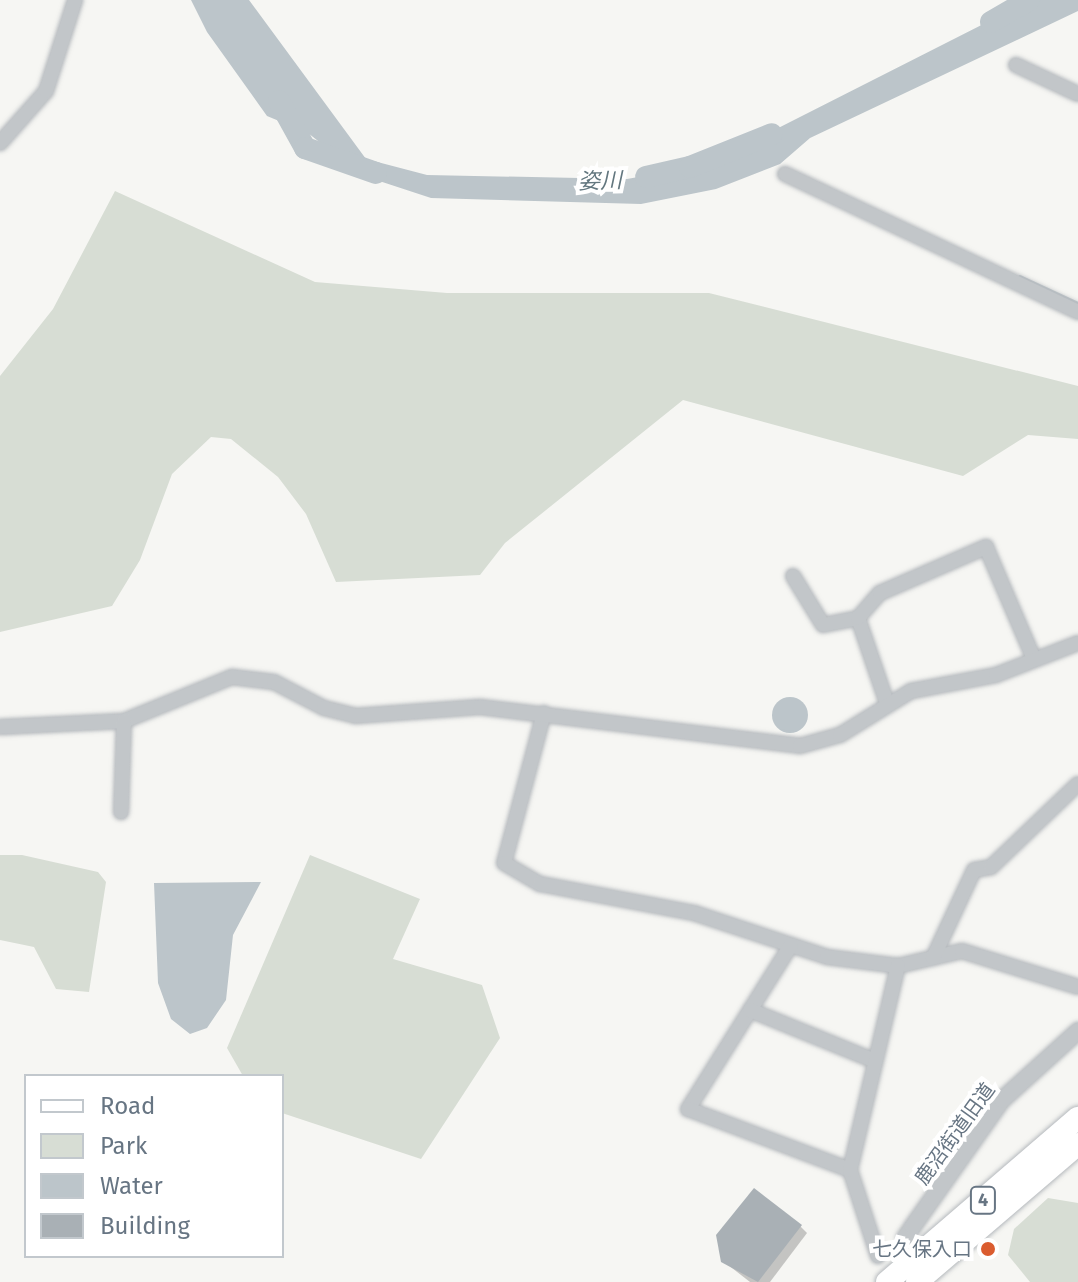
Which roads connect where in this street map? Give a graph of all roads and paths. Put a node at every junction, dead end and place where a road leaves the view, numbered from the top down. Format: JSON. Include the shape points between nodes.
{"nodes":[{"id":1,"x":75,"y":0,"type":"edge"},
{"id":2,"x":1016,"y":65,"type":"dead end"},
{"id":3,"x":1078,"y":94,"type":"edge"},
{"id":4,"x":0,"y":143,"type":"edge"},
{"id":5,"x":785,"y":174,"type":"dead end"},
{"id":6,"x":1078,"y":312,"type":"edge"},
{"id":7,"x":793,"y":576,"type":"dead end"},
{"id":8,"x":858,"y":618,"type":"junction"},
{"id":9,"x":1078,"y":643,"type":"edge"},
{"id":10,"x":1034,"y":659,"type":"junction"},
{"id":11,"x":887,"y":703,"type":"junction"},
{"id":12,"x":544,"y":713,"type":"junction"},
{"id":13,"x":124,"y":721,"type":"junction"},
{"id":14,"x":0,"y":727,"type":"edge"},
{"id":15,"x":1078,"y":784,"type":"edge"},
{"id":16,"x":121,"y":812,"type":"dead end"},
{"id":17,"x":791,"y":945,"type":"junction"},
{"id":18,"x":933,"y":958,"type":"junction"},
{"id":19,"x":898,"y":966,"type":"junction"},
{"id":20,"x":1078,"y":987,"type":"edge"},
{"id":21,"x":750,"y":1010,"type":"junction"},
{"id":22,"x":1078,"y":1031,"type":"edge"},
{"id":23,"x":875,"y":1061,"type":"junction"},
{"id":24,"x":1078,"y":1118,"type":"edge"},
{"id":25,"x":1078,"y":1144,"type":"edge"},
{"id":26,"x":850,"y":1170,"type":"junction"},
{"id":27,"x":878,"y":1256,"type":"dead end"},
{"id":28,"x":910,"y":1277,"type":"edge"},
{"id":29,"x":887,"y":1282,"type":"edge"}],
"edges":[{"from":1,"to":4,"type":"street","via":[[46,91]]},
{"from":2,"to":3,"type":"street"},
{"from":5,"to":6,"type":"street"},
{"from":7,"to":8,"type":"street","via":[[823,625]]},
{"from":8,"to":10,"type":"street","via":[[880,593],[986,547]]},
{"from":8,"to":11,"type":"street"},
{"from":9,"to":10,"type":"street"},
{"from":10,"to":11,"type":"street","via":[[996,675],[911,691]]},
{"from":11,"to":12,"type":"street","via":[[840,735],[800,746]]},
{"from":12,"to":13,"type":"street","via":[[480,707],[355,716],[324,708],[274,682],[232,677]]},
{"from":12,"to":17,"type":"street","via":[[504,863],[540,884],[694,913]]},
{"from":13,"to":14,"type":"street"},
{"from":13,"to":16,"type":"street"},
{"from":15,"to":18,"type":"street","via":[[991,867],[974,870]]},
{"from":17,"to":19,"type":"street","via":[[827,957]]},
{"from":17,"to":21,"type":"street"},
{"from":18,"to":19,"type":"street"},
{"from":18,"to":20,"type":"street","via":[[962,951]]},
{"from":19,"to":23,"type":"street"},
{"from":21,"to":23,"type":"street"},
{"from":21,"to":26,"type":"street","via":[[688,1109]]},
{"from":22,"to":28,"type":"street","name":"鹿沼街道旧道","via":[[1002,1100],[913,1226],[905,1238]]},
{"from":23,"to":26,"type":"street"},
{"from":24,"to":28,"type":"main road","number":"4"},
{"from":25,"to":28,"type":"main road","number":"4"},
{"from":26,"to":27,"type":"street"},
{"from":28,"to":29,"type":"main road","number":"4"}]}
